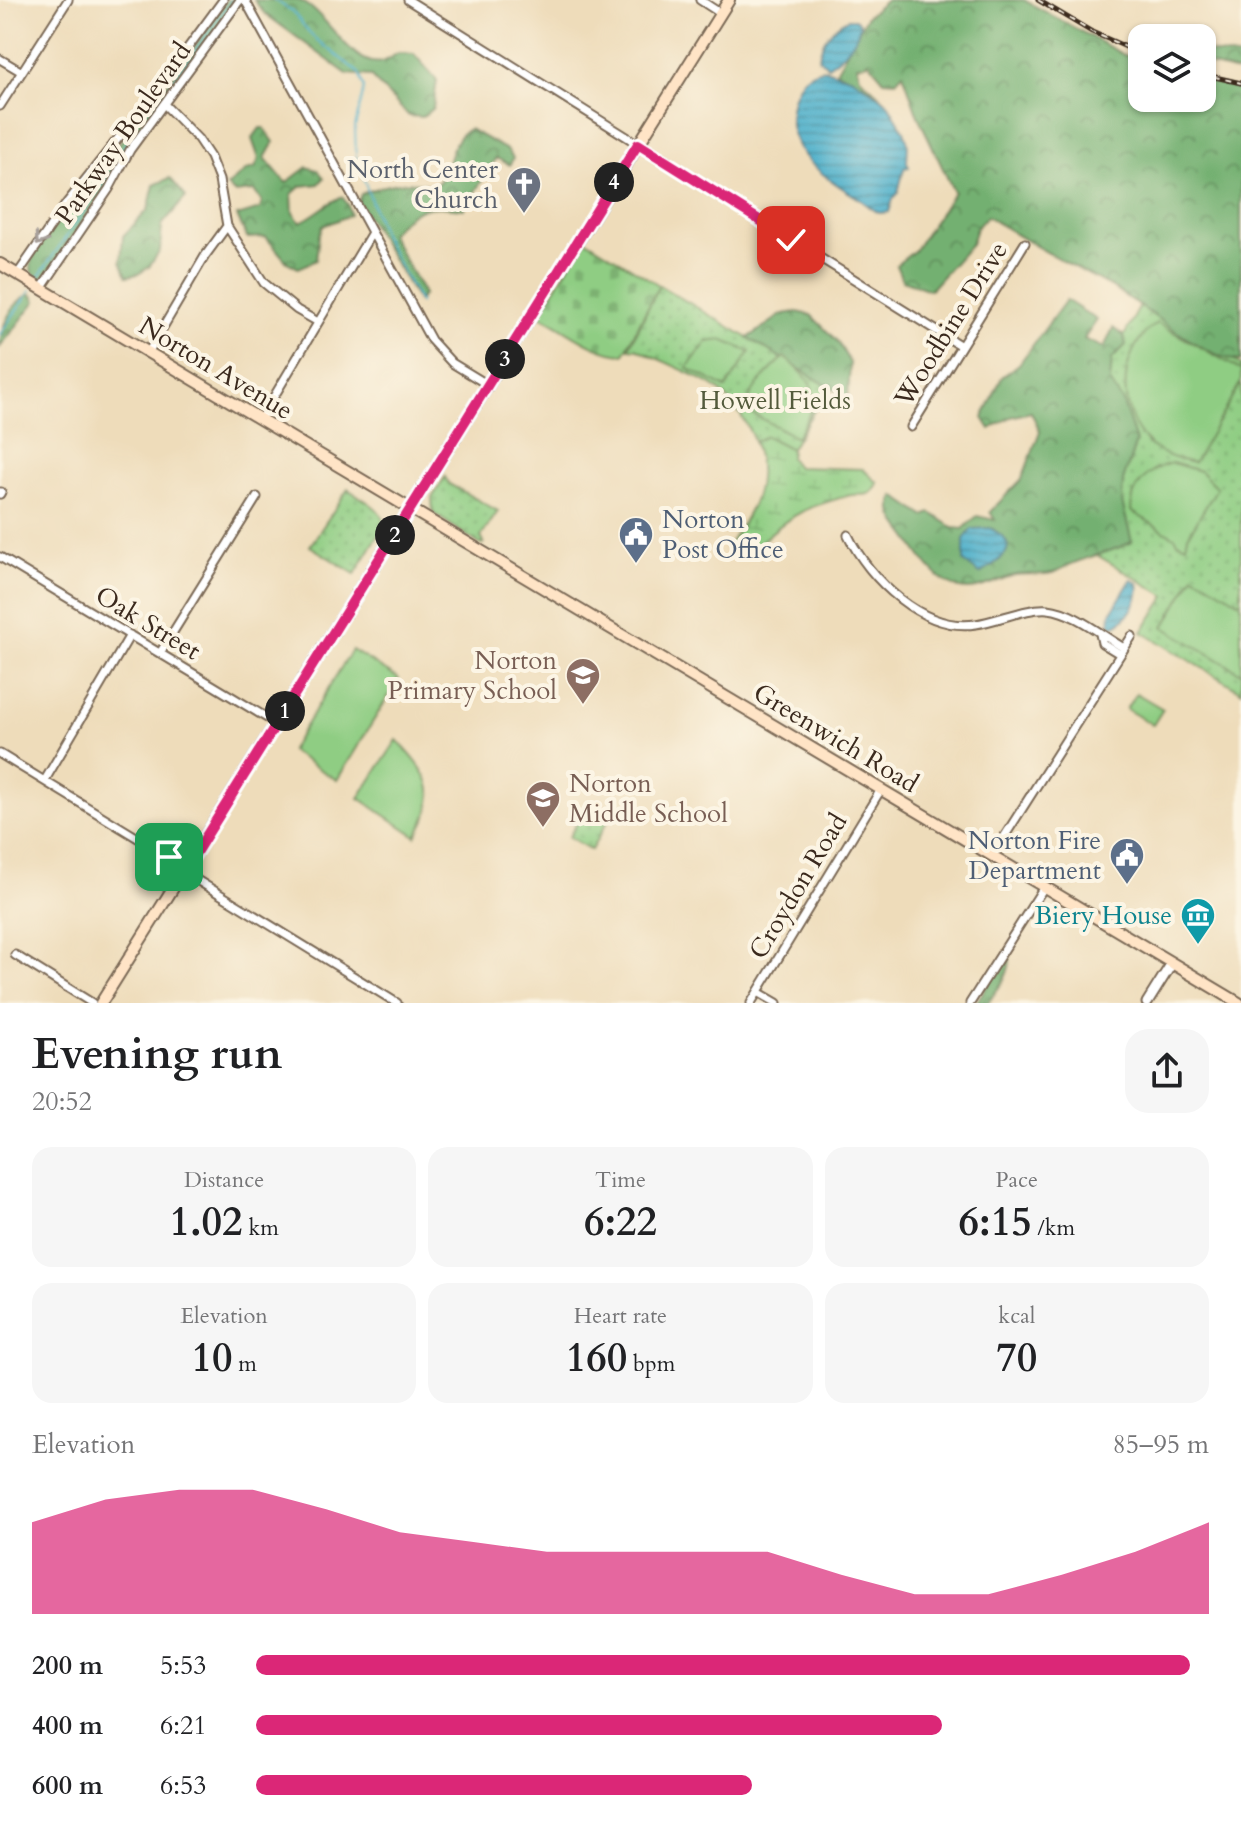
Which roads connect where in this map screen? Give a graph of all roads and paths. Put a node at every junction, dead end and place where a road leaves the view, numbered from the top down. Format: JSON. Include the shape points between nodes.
{"nodes":[{"id":1,"x":68,"y":0,"type":"edge"},
{"id":2,"x":223,"y":0,"type":"edge"},
{"id":3,"x":242,"y":0,"type":"edge"},
{"id":4,"x":408,"y":0,"type":"edge"},
{"id":5,"x":700,"y":0,"type":"edge"},
{"id":6,"x":729,"y":0,"type":"edge"},
{"id":7,"x":720,"y":13,"type":"junction"},
{"id":8,"x":0,"y":59,"type":"edge"},
{"id":9,"x":22,"y":72,"type":"junction"},
{"id":10,"x":165,"y":105,"type":"junction"},
{"id":11,"x":0,"y":106,"type":"edge"},
{"id":12,"x":638,"y":144,"type":"junction"},
{"id":13,"x":227,"y":226,"type":"junction"},
{"id":14,"x":371,"y":234,"type":"junction"},
{"id":15,"x":1025,"y":243,"type":"dead end"},
{"id":16,"x":0,"y":264,"type":"edge"},
{"id":17,"x":17,"y":275,"type":"junction"},
{"id":18,"x":41,"y":289,"type":"junction"},
{"id":19,"x":318,"y":322,"type":"junction"},
{"id":20,"x":961,"y":346,"type":"junction"},
{"id":21,"x":148,"y":353,"type":"junction"},
{"id":22,"x":488,"y":385,"type":"junction"},
{"id":23,"x":260,"y":420,"type":"junction"},
{"id":24,"x":911,"y":427,"type":"dead end"},
{"id":25,"x":257,"y":497,"type":"dead end"},
{"id":26,"x":411,"y":510,"type":"junction"},
{"id":27,"x":848,"y":535,"type":"dead end"},
{"id":28,"x":0,"y":557,"type":"edge"},
{"id":29,"x":130,"y":635,"type":"junction"},
{"id":30,"x":1132,"y":636,"type":"dead end"},
{"id":31,"x":1122,"y":651,"type":"junction"},
{"id":32,"x":160,"y":653,"type":"junction"},
{"id":33,"x":277,"y":724,"type":"junction"},
{"id":34,"x":0,"y":754,"type":"edge"},
{"id":35,"x":45,"y":780,"type":"junction"},
{"id":36,"x":880,"y":791,"type":"junction"},
{"id":37,"x":992,"y":856,"type":"junction"},
{"id":38,"x":185,"y":870,"type":"junction"},
{"id":39,"x":1044,"y":887,"type":"junction"},
{"id":40,"x":15,"y":955,"type":"dead end"},
{"id":41,"x":1172,"y":963,"type":"junction"},
{"id":42,"x":758,"y":992,"type":"junction"},
{"id":43,"x":92,"y":1003,"type":"edge"},
{"id":44,"x":101,"y":1003,"type":"edge"},
{"id":45,"x":397,"y":1003,"type":"edge"},
{"id":46,"x":751,"y":1003,"type":"edge"},
{"id":47,"x":777,"y":1003,"type":"edge"},
{"id":48,"x":970,"y":1003,"type":"edge"},
{"id":49,"x":1147,"y":1003,"type":"edge"},
{"id":50,"x":1239,"y":1003,"type":"edge"}],
"edges":[{"from":1,"to":9,"type":"street"},
{"from":2,"to":17,"type":"street","name":"Parkway Boulevard","one_way":true},
{"from":3,"to":10,"type":"street","name":"Parkway Boulevard"},
{"from":3,"to":14,"type":"street"},
{"from":4,"to":12,"type":"street"},
{"from":5,"to":7,"type":"street"},
{"from":6,"to":7,"type":"main road"},
{"from":7,"to":12,"type":"main road"},
{"from":8,"to":9,"type":"street"},
{"from":9,"to":11,"type":"street"},
{"from":10,"to":13,"type":"street","via":[[210,157]]},
{"from":10,"to":18,"type":"street","name":"Parkway Boulevard"},
{"from":12,"to":20,"type":"street"},
{"from":12,"to":22,"type":"main road"},
{"from":13,"to":19,"type":"street","via":[[264,283]]},
{"from":13,"to":21,"type":"street"},
{"from":14,"to":19,"type":"street"},
{"from":14,"to":22,"type":"street","via":[[434,345]]},
{"from":15,"to":20,"type":"street","name":"Woodbine Drive"},
{"from":16,"to":17,"type":"main road","name":"Norton Avenue"},
{"from":17,"to":18,"type":"main road","name":"Norton Avenue"},
{"from":18,"to":21,"type":"main road","name":"Norton Avenue"},
{"from":19,"to":23,"type":"street"},
{"from":20,"to":24,"type":"street","name":"Woodbine Drive"},
{"from":21,"to":23,"type":"main road","name":"Norton Avenue"},
{"from":22,"to":26,"type":"main road"},
{"from":23,"to":26,"type":"main road","name":"Norton Avenue"},
{"from":25,"to":32,"type":"street"},
{"from":26,"to":33,"type":"main road"},
{"from":26,"to":36,"type":"main road","name":"Greenwich Road"},
{"from":27,"to":31,"type":"street","via":[[885,588],[938,620],[975,624],[1045,608],[1065,613],[1100,634],[1102,643]]},
{"from":28,"to":29,"type":"street","name":"Oak Street"},
{"from":29,"to":32,"type":"street","name":"Oak Street"},
{"from":29,"to":35,"type":"street"},
{"from":30,"to":31,"type":"street"},
{"from":31,"to":37,"type":"street"},
{"from":32,"to":33,"type":"street","name":"Oak Street"},
{"from":33,"to":38,"type":"main road"},
{"from":34,"to":35,"type":"street"},
{"from":35,"to":38,"type":"street"},
{"from":36,"to":37,"type":"main road","name":"Greenwich Road"},
{"from":36,"to":42,"type":"street","name":"Croydon Road"},
{"from":37,"to":39,"type":"main road","name":"Greenwich Road"},
{"from":38,"to":44,"type":"main road"},
{"from":38,"to":45,"type":"street"},
{"from":39,"to":41,"type":"main road","name":"Greenwich Road"},
{"from":39,"to":48,"type":"street"},
{"from":40,"to":43,"type":"street"},
{"from":41,"to":49,"type":"street"},
{"from":41,"to":50,"type":"main road","name":"Greenwich Road"},
{"from":42,"to":46,"type":"street","name":"Croydon Road"},
{"from":42,"to":47,"type":"street"}]}
